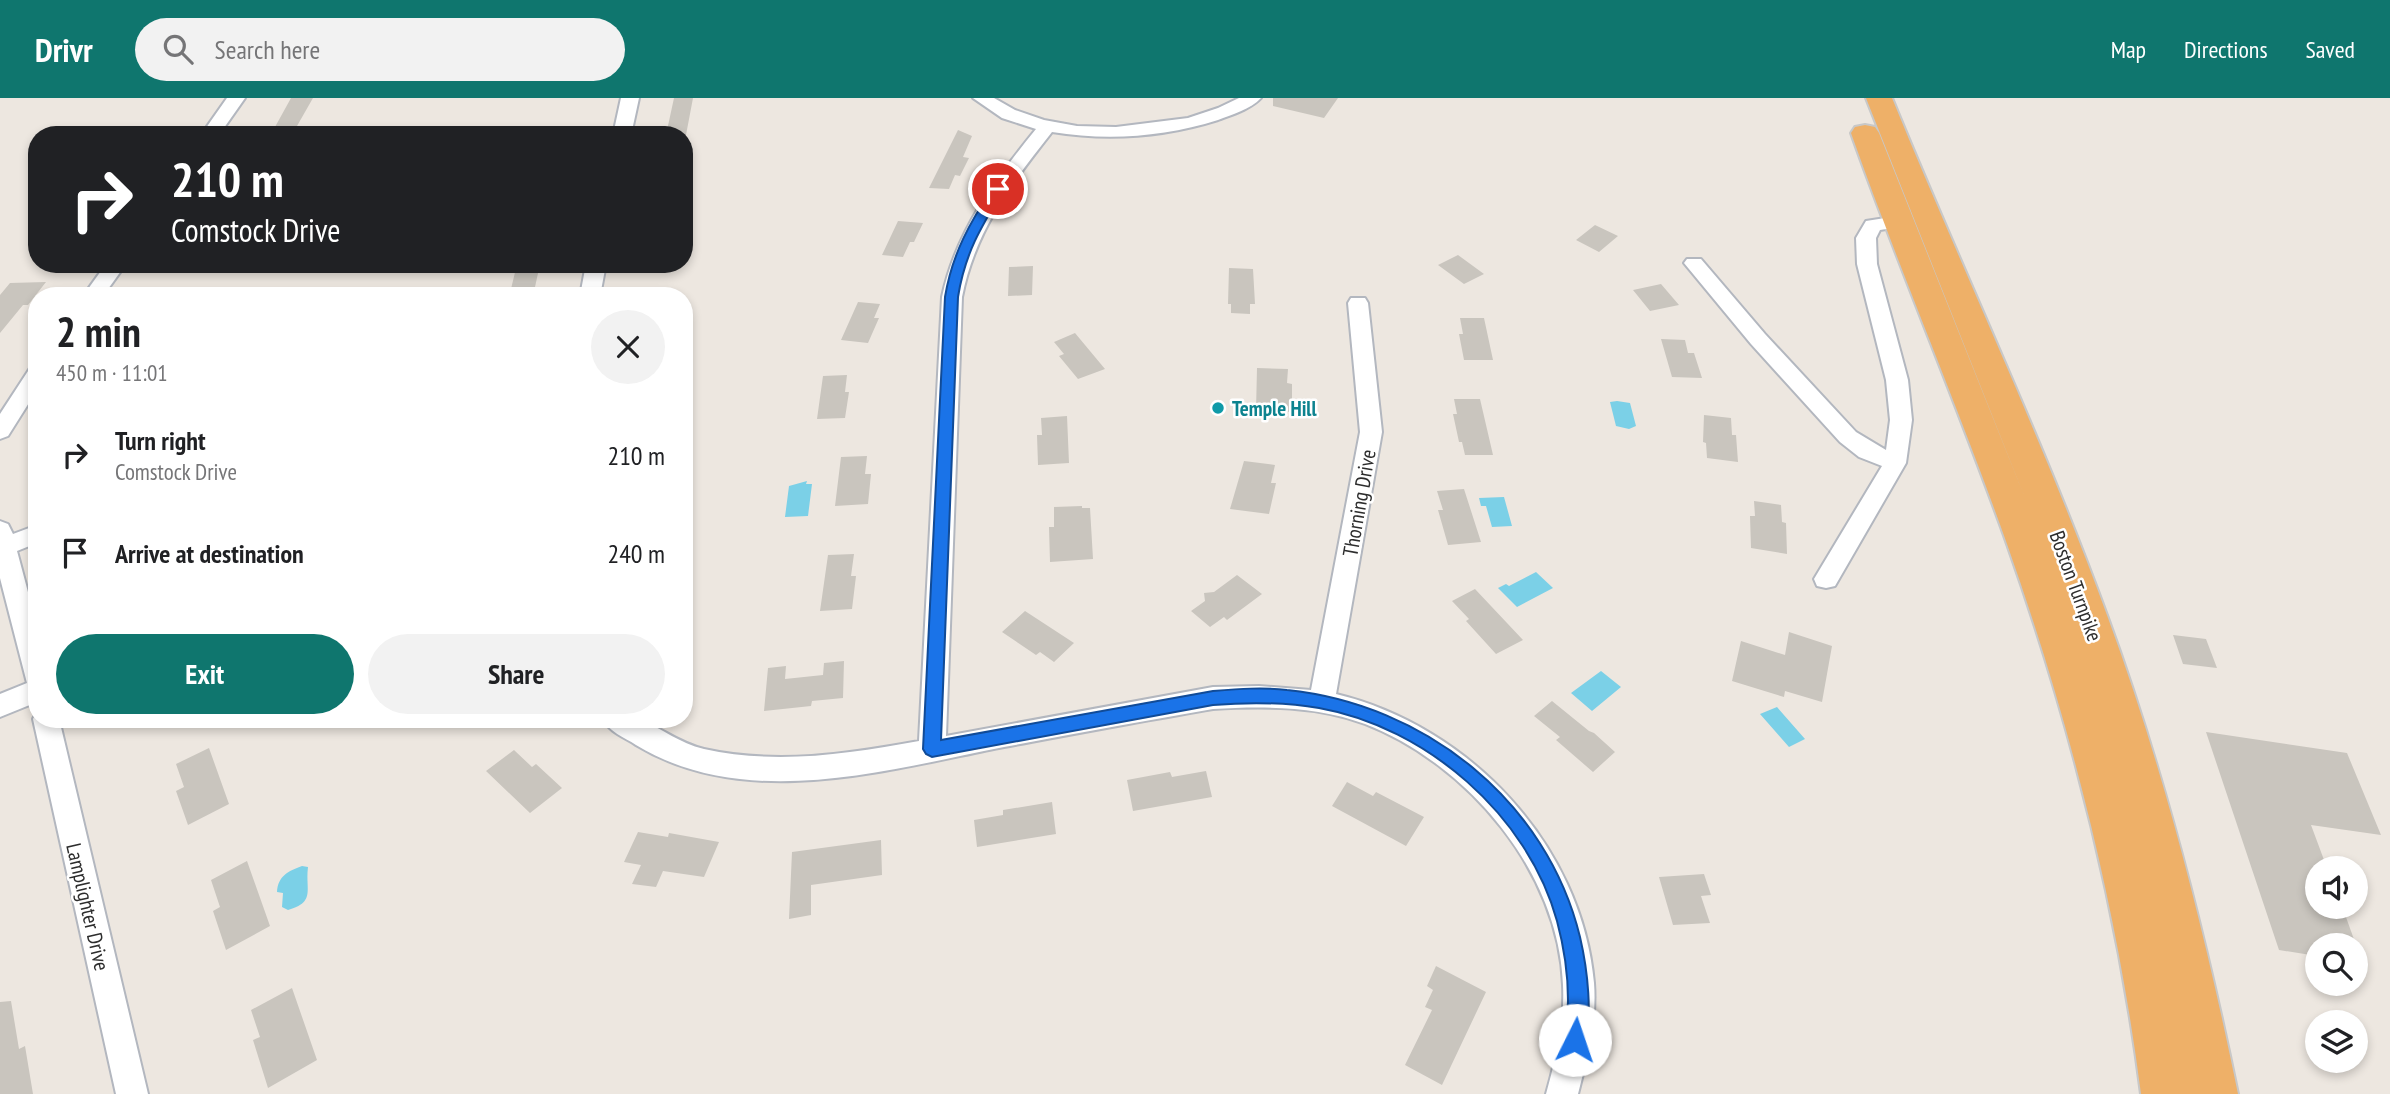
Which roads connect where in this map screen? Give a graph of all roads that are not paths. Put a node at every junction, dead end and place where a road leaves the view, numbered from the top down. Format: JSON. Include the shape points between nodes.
{"nodes":[{"id":1,"x":236,"y":98,"type":"edge"},
{"id":2,"x":630,"y":98,"type":"edge"},
{"id":3,"x":982,"y":98,"type":"edge"},
{"id":4,"x":1252,"y":98,"type":"edge"},
{"id":5,"x":1853,"y":98,"type":"edge"},
{"id":6,"x":1879,"y":98,"type":"edge"},
{"id":7,"x":216,"y":126,"type":"edge"},
{"id":8,"x":624,"y":126,"type":"edge"},
{"id":9,"x":1048,"y":127,"type":"junction"},
{"id":10,"x":1898,"y":222,"type":"junction"},
{"id":11,"x":1694,"y":263,"type":"dead end"},
{"id":12,"x":1358,"y":303,"type":"dead end"},
{"id":13,"x":28,"y":387,"type":"edge"},
{"id":14,"x":0,"y":431,"type":"edge"},
{"id":15,"x":1895,"y":463,"type":"junction"},
{"id":16,"x":28,"y":535,"type":"edge"},
{"id":17,"x":3,"y":538,"type":"edge"},
{"id":18,"x":1826,"y":579,"type":"dead end"},
{"id":19,"x":28,"y":640,"type":"edge"},
{"id":20,"x":28,"y":694,"type":"edge"},
{"id":21,"x":1322,"y":702,"type":"junction"},
{"id":22,"x":0,"y":706,"type":"edge"},
{"id":23,"x":48,"y":728,"type":"edge"},
{"id":24,"x":628,"y":728,"type":"edge"},
{"id":25,"x":932,"y":749,"type":"junction"},
{"id":26,"x":131,"y":1094,"type":"edge"},
{"id":27,"x":1562,"y":1094,"type":"edge"},
{"id":28,"x":2166,"y":1094,"type":"edge"},
{"id":29,"x":2213,"y":1094,"type":"edge"}],
"edges":[{"from":1,"to":7,"type":"street"},
{"from":2,"to":8,"type":"street"},
{"from":3,"to":9,"type":"street","via":[[1016,117]]},
{"from":4,"to":9,"type":"street","via":[[1221,113],[1167,127],[1111,131]]},
{"from":5,"to":10,"type":"highway","name":"Boston Turnpike"},
{"from":6,"to":29,"type":"highway","name":"Boston Turnpike","via":[[2094,635],[2158,839],[2190,970]]},
{"from":9,"to":25,"type":"street","via":[[978,219],[956,270]]},
{"from":10,"to":15,"type":"street","via":[[1872,225],[1866,238],[1867,264],[1897,380],[1901,420]]},
{"from":10,"to":28,"type":"highway","name":"Boston Turnpike","via":[[2025,543],[2081,710],[2146,971]]},
{"from":11,"to":15,"type":"street","via":[[1848,437]]},
{"from":12,"to":21,"type":"street","name":"Thorning Drive","via":[[1370,449]]},
{"from":13,"to":14,"type":"street"},
{"from":15,"to":18,"type":"street"},
{"from":16,"to":17,"type":"street"},
{"from":17,"to":19,"type":"street"},
{"from":20,"to":22,"type":"street"},
{"from":21,"to":25,"type":"street","via":[[1286,696],[1213,698]]},
{"from":21,"to":27,"type":"street","via":[[1393,724],[1426,741],[1485,787],[1534,848],[1566,919],[1575,958],[1575,1040]]},
{"from":23,"to":26,"type":"street","name":"Lamplighter Drive"},
{"from":24,"to":25,"type":"street","via":[[685,757],[745,768],[814,768]]}]}
